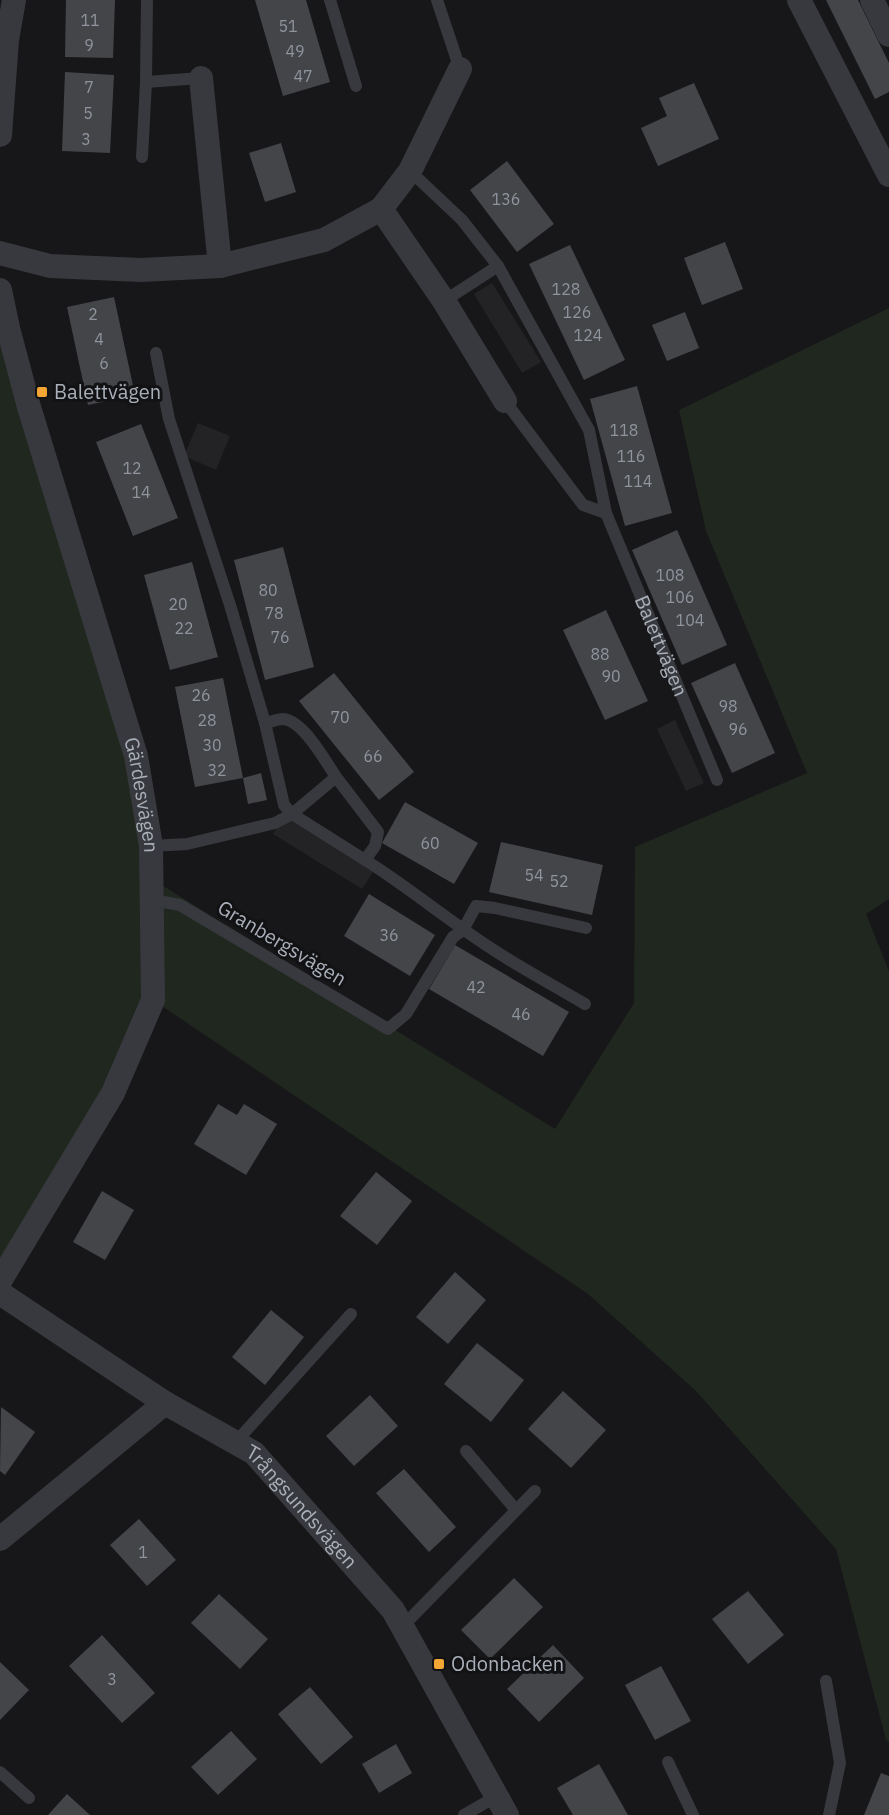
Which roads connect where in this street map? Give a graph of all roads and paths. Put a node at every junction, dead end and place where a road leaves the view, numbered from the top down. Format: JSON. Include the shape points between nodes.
{"nodes":[{"id":1,"x":14,"y":0,"type":"edge"},
{"id":2,"x":147,"y":0,"type":"edge"},
{"id":3,"x":330,"y":0,"type":"edge"},
{"id":4,"x":437,"y":0,"type":"edge"},
{"id":5,"x":799,"y":0,"type":"edge"},
{"id":6,"x":872,"y":0,"type":"edge"},
{"id":7,"x":889,"y":35,"type":"edge"},
{"id":8,"x":460,"y":69,"type":"joint"},
{"id":9,"x":201,"y":78,"type":"joint"},
{"id":10,"x":146,"y":81,"type":"junction"},
{"id":11,"x":356,"y":86,"type":"dead end"},
{"id":12,"x":0,"y":135,"type":"edge"},
{"id":13,"x":880,"y":137,"type":"edge"},
{"id":14,"x":142,"y":157,"type":"dead end"},
{"id":15,"x":410,"y":171,"type":"junction"},
{"id":16,"x":889,"y":175,"type":"edge"},
{"id":17,"x":381,"y":208,"type":"junction"},
{"id":18,"x":0,"y":253,"type":"edge"},
{"id":19,"x":220,"y":266,"type":"junction"},
{"id":20,"x":498,"y":266,"type":"junction"},
{"id":21,"x":0,"y":290,"type":"edge"},
{"id":22,"x":444,"y":301,"type":"junction"},
{"id":23,"x":156,"y":352,"type":"dead end"},
{"id":24,"x":505,"y":401,"type":"joint"},
{"id":25,"x":606,"y":513,"type":"junction"},
{"id":26,"x":265,"y":723,"type":"junction"},
{"id":27,"x":336,"y":777,"type":"junction"},
{"id":28,"x":717,"y":780,"type":"dead end"},
{"id":29,"x":292,"y":814,"type":"junction"},
{"id":30,"x":151,"y":846,"type":"junction"},
{"id":31,"x":365,"y":860,"type":"junction"},
{"id":32,"x":152,"y":900,"type":"junction"},
{"id":33,"x":586,"y":928,"type":"dead end"},
{"id":34,"x":463,"y":930,"type":"junction"},
{"id":35,"x":585,"y":1004,"type":"dead end"},
{"id":36,"x":0,"y":1281,"type":"edge"},
{"id":37,"x":0,"y":1293,"type":"edge"},
{"id":38,"x":351,"y":1314,"type":"dead end"},
{"id":39,"x":165,"y":1403,"type":"junction"},
{"id":40,"x":235,"y":1443,"type":"junction"},
{"id":41,"x":466,"y":1451,"type":"dead end"},
{"id":42,"x":535,"y":1491,"type":"dead end"},
{"id":43,"x":516,"y":1510,"type":"junction"},
{"id":44,"x":0,"y":1539,"type":"edge"},
{"id":45,"x":402,"y":1627,"type":"junction"},
{"id":46,"x":826,"y":1681,"type":"dead end"},
{"id":47,"x":668,"y":1762,"type":"dead end"},
{"id":48,"x":0,"y":1772,"type":"edge"},
{"id":49,"x":29,"y":1798,"type":"dead end"},
{"id":50,"x":502,"y":1806,"type":"edge"},
{"id":51,"x":464,"y":1815,"type":"edge"},
{"id":52,"x":693,"y":1815,"type":"edge"},
{"id":53,"x":829,"y":1815,"type":"edge"}],
"edges":[{"from":1,"to":12,"type":"street"},
{"from":2,"to":10,"type":"lane"},
{"from":3,"to":11,"type":"lane"},
{"from":4,"to":8,"type":"lane"},
{"from":5,"to":13,"type":"street"},
{"from":6,"to":7,"type":"street"},
{"from":8,"to":15,"type":"street"},
{"from":9,"to":10,"type":"lane"},
{"from":9,"to":19,"type":"street"},
{"from":10,"to":14,"type":"lane"},
{"from":13,"to":16,"type":"street"},
{"from":15,"to":17,"type":"street"},
{"from":15,"to":20,"type":"lane","name":"Balettvägen","via":[[462,220]]},
{"from":17,"to":19,"type":"street","via":[[324,240]]},
{"from":17,"to":22,"type":"street"},
{"from":18,"to":19,"type":"street","via":[[50,266],[141,270]]},
{"from":20,"to":22,"type":"lane"},
{"from":20,"to":25,"type":"lane","name":"Balettvägen","via":[[589,430]]},
{"from":21,"to":30,"type":"street","name":"Gärdesvägen","via":[[29,407],[136,756]]},
{"from":22,"to":24,"type":"street"},
{"from":23,"to":26,"type":"lane","via":[[169,418]]},
{"from":24,"to":25,"type":"lane","via":[[583,506]]},
{"from":25,"to":28,"type":"lane","name":"Balettvägen"},
{"from":26,"to":27,"type":"lane","via":[[284,719],[293,722],[305,732]]},
{"from":26,"to":29,"type":"lane","via":[[284,805]]},
{"from":27,"to":29,"type":"lane"},
{"from":27,"to":31,"type":"lane","via":[[378,832],[375,846]]},
{"from":29,"to":30,"type":"lane","via":[[275,823],[187,844]]},
{"from":29,"to":31,"type":"lane"},
{"from":30,"to":32,"type":"street","name":"Gärdesvägen"},
{"from":31,"to":34,"type":"lane"},
{"from":32,"to":34,"type":"lane","name":"Granbergsvägen","via":[[180,905],[388,1029],[406,1014],[453,937]]},
{"from":32,"to":36,"type":"street","name":"Gärdesvägen","via":[[153,1000],[113,1093]]},
{"from":33,"to":34,"type":"lane","via":[[476,906]]},
{"from":34,"to":35,"type":"lane"},
{"from":37,"to":39,"type":"street","name":"Trångsundsvägen"},
{"from":38,"to":40,"type":"lane"},
{"from":39,"to":40,"type":"street","name":"Trångsundsvägen"},
{"from":39,"to":44,"type":"street"},
{"from":40,"to":45,"type":"street","name":"Trångsundsvägen","via":[[254,1453],[393,1611]]},
{"from":41,"to":43,"type":"lane"},
{"from":42,"to":43,"type":"lane"},
{"from":43,"to":45,"type":"lane"},
{"from":45,"to":50,"type":"street","name":"Trångsundsvägen"},
{"from":46,"to":53,"type":"lane","via":[[840,1762]]},
{"from":47,"to":52,"type":"lane"},
{"from":48,"to":49,"type":"lane"},
{"from":50,"to":51,"type":"lane"}]}
